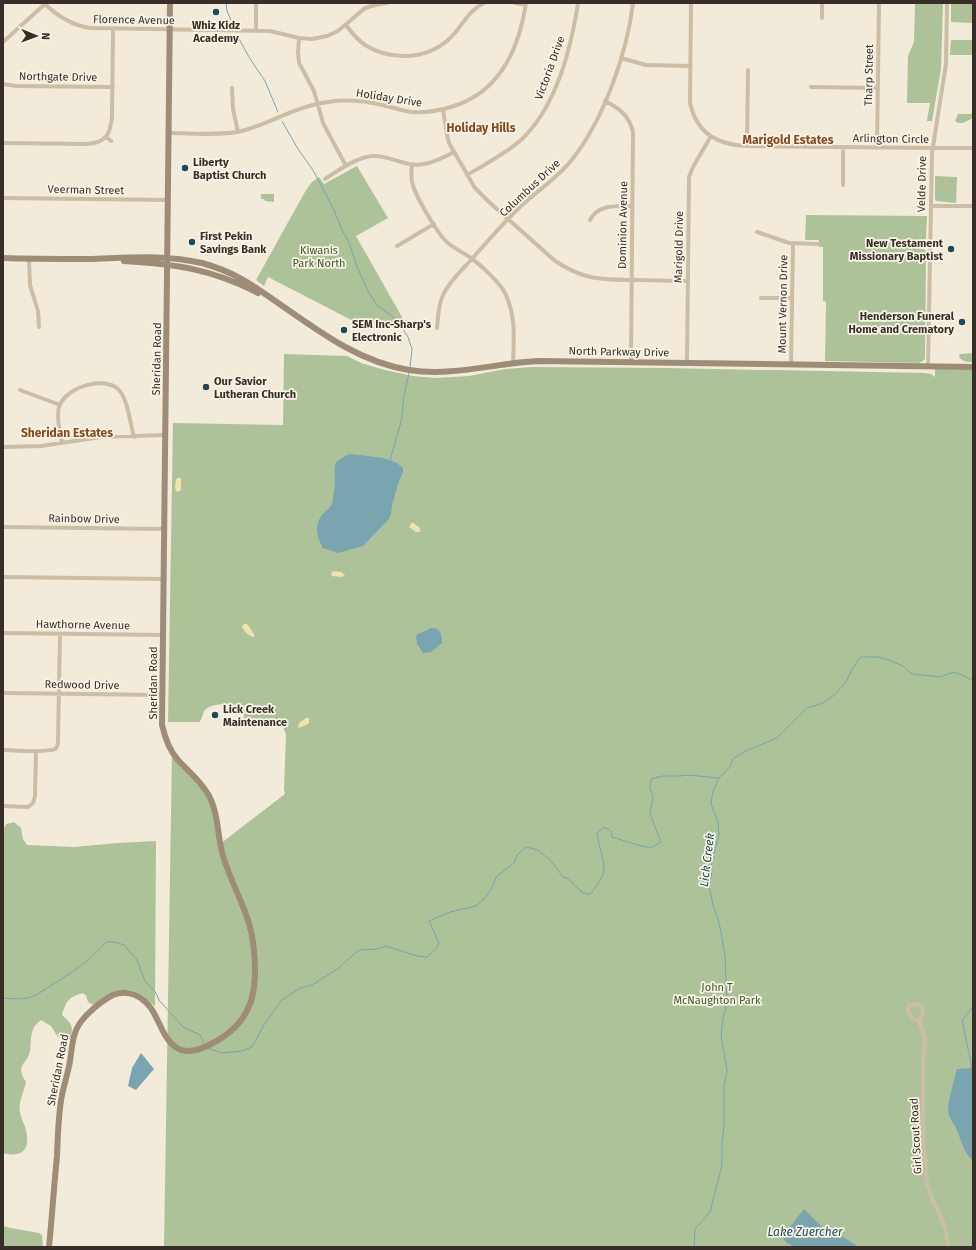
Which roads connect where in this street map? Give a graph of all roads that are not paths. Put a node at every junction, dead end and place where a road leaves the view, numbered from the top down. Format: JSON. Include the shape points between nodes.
{"nodes":[{"id":1,"x":44,"y":3,"type":"edge"},
{"id":2,"x":170,"y":3,"type":"edge"},
{"id":3,"x":256,"y":3,"type":"edge"},
{"id":4,"x":387,"y":3,"type":"edge"},
{"id":5,"x":484,"y":3,"type":"edge"},
{"id":6,"x":515,"y":3,"type":"edge"},
{"id":7,"x":578,"y":3,"type":"edge"},
{"id":8,"x":633,"y":3,"type":"edge"},
{"id":9,"x":691,"y":3,"type":"edge"},
{"id":10,"x":822,"y":3,"type":"edge"},
{"id":11,"x":879,"y":3,"type":"edge"},
{"id":12,"x":947,"y":3,"type":"edge"},
{"id":13,"x":526,"y":4,"type":"edge"},
{"id":14,"x":822,"y":18,"type":"dead end"},
{"id":15,"x":346,"y":25,"type":"junction"},
{"id":16,"x":113,"y":30,"type":"junction"},
{"id":17,"x":170,"y":30,"type":"junction"},
{"id":18,"x":256,"y":31,"type":"junction"},
{"id":19,"x":299,"y":38,"type":"junction"},
{"id":20,"x":3,"y":42,"type":"edge"},
{"id":21,"x":621,"y":58,"type":"junction"},
{"id":22,"x":690,"y":66,"type":"junction"},
{"id":23,"x":748,"y":70,"type":"dead end"},
{"id":24,"x":3,"y":84,"type":"edge"},
{"id":25,"x":113,"y":87,"type":"junction"},
{"id":26,"x":811,"y":87,"type":"dead end"},
{"id":27,"x":232,"y":88,"type":"dead end"},
{"id":28,"x":878,"y":88,"type":"junction"},
{"id":29,"x":605,"y":101,"type":"junction"},
{"id":30,"x":317,"y":104,"type":"junction"},
{"id":31,"x":443,"y":110,"type":"junction"},
{"id":32,"x":238,"y":132,"type":"junction"},
{"id":33,"x":169,"y":133,"type":"junction"},
{"id":34,"x":711,"y":136,"type":"junction"},
{"id":35,"x":106,"y":137,"type":"junction"},
{"id":36,"x":110,"y":141,"type":"dead end"},
{"id":37,"x":3,"y":143,"type":"edge"},
{"id":38,"x":747,"y":146,"type":"junction"},
{"id":39,"x":843,"y":147,"type":"junction"},
{"id":40,"x":877,"y":148,"type":"junction"},
{"id":41,"x":932,"y":148,"type":"junction"},
{"id":42,"x":973,"y":148,"type":"edge"},
{"id":43,"x":454,"y":152,"type":"junction"},
{"id":44,"x":412,"y":164,"type":"junction"},
{"id":45,"x":346,"y":166,"type":"junction"},
{"id":46,"x":467,"y":175,"type":"junction"},
{"id":47,"x":325,"y":179,"type":"dead end"},
{"id":48,"x":842,"y":185,"type":"dead end"},
{"id":49,"x":3,"y":198,"type":"edge"},
{"id":50,"x":168,"y":200,"type":"junction"},
{"id":51,"x":632,"y":206,"type":"junction"},
{"id":52,"x":931,"y":206,"type":"junction"},
{"id":53,"x":973,"y":206,"type":"edge"},
{"id":54,"x":508,"y":219,"type":"junction"},
{"id":55,"x":590,"y":220,"type":"dead end"},
{"id":56,"x":434,"y":224,"type":"junction"},
{"id":57,"x":757,"y":232,"type":"dead end"},
{"id":58,"x":168,"y":242,"type":"junction"},
{"id":59,"x":792,"y":243,"type":"junction"},
{"id":60,"x":818,"y":244,"type":"dead end"},
{"id":61,"x":923,"y":245,"type":"dead end"},
{"id":62,"x":930,"y":245,"type":"junction"},
{"id":63,"x":397,"y":246,"type":"dead end"},
{"id":64,"x":3,"y":258,"type":"edge"},
{"id":65,"x":29,"y":258,"type":"junction"},
{"id":66,"x":472,"y":259,"type":"junction"},
{"id":67,"x":154,"y":260,"type":"junction"},
{"id":68,"x":168,"y":261,"type":"junction"},
{"id":69,"x":183,"y":263,"type":"junction"},
{"id":70,"x":632,"y":280,"type":"junction"},
{"id":71,"x":167,"y":281,"type":"junction"},
{"id":72,"x":688,"y":281,"type":"junction"},
{"id":73,"x":761,"y":298,"type":"dead end"},
{"id":74,"x":792,"y":298,"type":"junction"},
{"id":75,"x":39,"y":327,"type":"dead end"},
{"id":76,"x":437,"y":328,"type":"dead end"},
{"id":77,"x":513,"y":362,"type":"junction"},
{"id":78,"x":631,"y":362,"type":"junction"},
{"id":79,"x":687,"y":363,"type":"junction"},
{"id":80,"x":791,"y":364,"type":"junction"},
{"id":81,"x":928,"y":367,"type":"junction"},
{"id":82,"x":973,"y":367,"type":"edge"},
{"id":83,"x":20,"y":390,"type":"dead end"},
{"id":84,"x":60,"y":405,"type":"junction"},
{"id":85,"x":166,"y":435,"type":"junction"},
{"id":86,"x":134,"y":436,"type":"junction"},
{"id":87,"x":62,"y":444,"type":"junction"},
{"id":88,"x":3,"y":447,"type":"edge"},
{"id":89,"x":3,"y":527,"type":"edge"},
{"id":90,"x":165,"y":529,"type":"junction"},
{"id":91,"x":3,"y":577,"type":"edge"},
{"id":92,"x":164,"y":579,"type":"junction"},
{"id":93,"x":3,"y":633,"type":"edge"},
{"id":94,"x":60,"y":634,"type":"junction"},
{"id":95,"x":163,"y":635,"type":"junction"},
{"id":96,"x":3,"y":693,"type":"edge"},
{"id":97,"x":59,"y":693,"type":"junction"},
{"id":98,"x":162,"y":695,"type":"junction"},
{"id":99,"x":3,"y":750,"type":"edge"},
{"id":100,"x":36,"y":750,"type":"junction"},
{"id":101,"x":3,"y":806,"type":"edge"},
{"id":102,"x":919,"y":1020,"type":"junction"},
{"id":103,"x":49,"y":1247,"type":"edge"},
{"id":104,"x":948,"y":1247,"type":"edge"}],
"edges":[{"from":1,"to":16,"type":"street","name":"Florence Avenue","via":[[59,16],[76,25]]},
{"from":1,"to":20,"type":"street"},
{"from":2,"to":17,"type":"main road","name":"Sheridan Road"},
{"from":3,"to":18,"type":"street"},
{"from":4,"to":15,"type":"street","name":"Florence Avenue","via":[[365,8]]},
{"from":5,"to":15,"type":"street","via":[[471,12],[448,41],[430,52],[414,56],[394,56],[375,50],[363,43]]},
{"from":6,"to":13,"type":"street"},
{"from":7,"to":46,"type":"street","name":"Victoria Drive","via":[[565,60],[552,95],[541,115],[513,146]]},
{"from":8,"to":21,"type":"street","name":"Columbus Drive"},
{"from":9,"to":22,"type":"street","name":"Arlington Circle"},
{"from":10,"to":14,"type":"street"},
{"from":11,"to":28,"type":"street","name":"Tharp Street"},
{"from":12,"to":41,"type":"street","name":"Velde Drive","via":[[946,64]]},
{"from":13,"to":31,"type":"street","name":"Holiday Drive","via":[[521,29],[501,73],[477,96]]},
{"from":15,"to":19,"type":"street","name":"Florence Avenue","via":[[320,38]]},
{"from":16,"to":17,"type":"street","name":"Florence Avenue"},
{"from":16,"to":25,"type":"street"},
{"from":17,"to":18,"type":"street","name":"Florence Avenue"},
{"from":17,"to":33,"type":"main road","name":"Sheridan Road"},
{"from":18,"to":19,"type":"street","name":"Florence Avenue","via":[[277,32]]},
{"from":19,"to":30,"type":"street","via":[[299,62],[314,91]]},
{"from":21,"to":22,"type":"street","via":[[646,66]]},
{"from":21,"to":29,"type":"street","name":"Columbus Drive"},
{"from":22,"to":34,"type":"street","name":"Arlington Circle","via":[[690,98],[693,112],[699,124]]},
{"from":23,"to":38,"type":"street"},
{"from":24,"to":25,"type":"street","name":"Northgate Drive"},
{"from":25,"to":35,"type":"street","via":[[112,116]]},
{"from":26,"to":28,"type":"street"},
{"from":27,"to":32,"type":"street"},
{"from":28,"to":40,"type":"street","name":"Tharp Street"},
{"from":29,"to":51,"type":"street","name":"Dominion Avenue","via":[[624,113],[632,128]]},
{"from":29,"to":54,"type":"street","name":"Columbus Drive","via":[[588,135],[569,163]]},
{"from":30,"to":31,"type":"street","name":"Holiday Drive","via":[[354,101],[412,112]]},
{"from":30,"to":32,"type":"street","name":"Holiday Drive"},
{"from":30,"to":45,"type":"street","via":[[323,123]]},
{"from":31,"to":43,"type":"street","via":[[447,134]]},
{"from":32,"to":33,"type":"street","name":"Holiday Drive"},
{"from":33,"to":50,"type":"main road","name":"Sheridan Road"},
{"from":34,"to":38,"type":"street","name":"Arlington Circle","via":[[727,144]]},
{"from":34,"to":72,"type":"street","name":"Marigold Drive","via":[[690,174]]},
{"from":35,"to":36,"type":"street"},
{"from":35,"to":37,"type":"street","via":[[96,143],[86,144]]},
{"from":38,"to":39,"type":"street","name":"Arlington Circle"},
{"from":39,"to":40,"type":"street","name":"Arlington Circle"},
{"from":39,"to":48,"type":"street"},
{"from":40,"to":41,"type":"street","name":"Arlington Circle"},
{"from":41,"to":42,"type":"street","name":"Arlington Circle"},
{"from":41,"to":52,"type":"street","name":"Velde Drive"},
{"from":43,"to":44,"type":"street","via":[[430,163]]},
{"from":43,"to":46,"type":"street"},
{"from":44,"to":45,"type":"street","via":[[375,156],[363,158]]},
{"from":44,"to":56,"type":"street","via":[[414,187]]},
{"from":45,"to":47,"type":"street"},
{"from":46,"to":54,"type":"street","via":[[478,191]]},
{"from":49,"to":50,"type":"street","name":"Veerman Street"},
{"from":50,"to":58,"type":"main road","name":"Sheridan Road"},
{"from":51,"to":55,"type":"street","via":[[602,208],[594,213]]},
{"from":51,"to":70,"type":"street","name":"Dominion Avenue"},
{"from":52,"to":53,"type":"street"},
{"from":52,"to":62,"type":"street","name":"Velde Drive"},
{"from":54,"to":66,"type":"street","name":"Columbus Drive"},
{"from":54,"to":70,"type":"street","via":[[568,270],[598,279]]},
{"from":56,"to":63,"type":"street"},
{"from":56,"to":66,"type":"street","via":[[446,242]]},
{"from":57,"to":59,"type":"street"},
{"from":58,"to":67,"type":"main road"},
{"from":58,"to":68,"type":"main road","name":"Sheridan Road"},
{"from":58,"to":69,"type":"main road","via":[[174,254]]},
{"from":59,"to":60,"type":"street"},
{"from":59,"to":74,"type":"street","name":"Mount Vernon Drive"},
{"from":61,"to":62,"type":"street"},
{"from":62,"to":81,"type":"street","name":"Velde Drive"},
{"from":64,"to":65,"type":"main road","name":"North Parkway Drive"},
{"from":65,"to":67,"type":"main road","name":"North Parkway Drive"},
{"from":65,"to":75,"type":"street","via":[[30,285],[38,312]]},
{"from":66,"to":76,"type":"street","name":"Columbus Drive","via":[[444,292]]},
{"from":66,"to":77,"type":"street","via":[[500,285],[508,300],[513,318]]},
{"from":67,"to":68,"type":"main road","name":"North Parkway Drive"},
{"from":67,"to":71,"type":"main road","via":[[163,270]]},
{"from":68,"to":69,"type":"main road","name":"North Parkway Drive"},
{"from":68,"to":71,"type":"main road","name":"Sheridan Road"},
{"from":69,"to":71,"type":"main road","via":[[175,268]]},
{"from":69,"to":77,"type":"main road","name":"North Parkway Drive","via":[[246,286],[351,351],[377,362],[408,370],[429,372],[453,372]]},
{"from":70,"to":72,"type":"street"},
{"from":70,"to":78,"type":"street","name":"Dominion Avenue"},
{"from":71,"to":85,"type":"main road","name":"Sheridan Road"},
{"from":72,"to":79,"type":"street","name":"Marigold Drive"},
{"from":73,"to":74,"type":"street"},
{"from":74,"to":80,"type":"street","name":"Mount Vernon Drive"},
{"from":77,"to":78,"type":"main road","name":"North Parkway Drive"},
{"from":78,"to":79,"type":"main road","name":"North Parkway Drive"},
{"from":79,"to":80,"type":"main road","name":"North Parkway Drive"},
{"from":80,"to":81,"type":"main road","name":"North Parkway Drive"},
{"from":81,"to":82,"type":"main road","name":"North Parkway Drive"},
{"from":83,"to":84,"type":"street"},
{"from":84,"to":86,"type":"street","via":[[67,394],[77,389],[101,384],[112,386],[123,396]]},
{"from":84,"to":87,"type":"street","via":[[58,419]]},
{"from":85,"to":86,"type":"street"},
{"from":85,"to":90,"type":"main road","name":"Sheridan Road"},
{"from":86,"to":87,"type":"street"},
{"from":87,"to":88,"type":"street"},
{"from":89,"to":90,"type":"street","name":"Rainbow Drive"},
{"from":90,"to":92,"type":"main road","name":"Sheridan Road"},
{"from":91,"to":92,"type":"street"},
{"from":92,"to":95,"type":"main road","name":"Sheridan Road"},
{"from":93,"to":94,"type":"street","name":"Hawthorne Avenue"},
{"from":94,"to":95,"type":"street","name":"Hawthorne Avenue"},
{"from":94,"to":97,"type":"street"},
{"from":95,"to":98,"type":"main road","name":"Sheridan Road"},
{"from":96,"to":97,"type":"street","name":"Redwood Drive"},
{"from":97,"to":98,"type":"street","name":"Redwood Drive"},
{"from":97,"to":100,"type":"street","via":[[56,748]]},
{"from":98,"to":103,"type":"main road","name":"Sheridan Road","via":[[162,725],[166,741],[177,759],[200,782],[210,798],[216,816],[222,854],[247,915],[255,964],[252,997],[249,1008],[233,1029],[210,1045],[196,1050],[187,1051],[175,1046],[168,1039],[150,1007],[129,993],[110,997],[83,1020],[74,1035],[62,1098]]},
{"from":99,"to":100,"type":"street"},
{"from":100,"to":101,"type":"street","via":[[34,803],[28,806]]},
{"from":102,"to":102,"type":"street","name":"Girl Scout Road","via":[[913,1019],[908,1012],[910,1005],[918,1004],[922,1007],[923,1013]]},
{"from":102,"to":104,"type":"street","name":"Girl Scout Road","via":[[925,1038],[923,1114],[928,1184],[932,1199],[944,1222]]}]}
